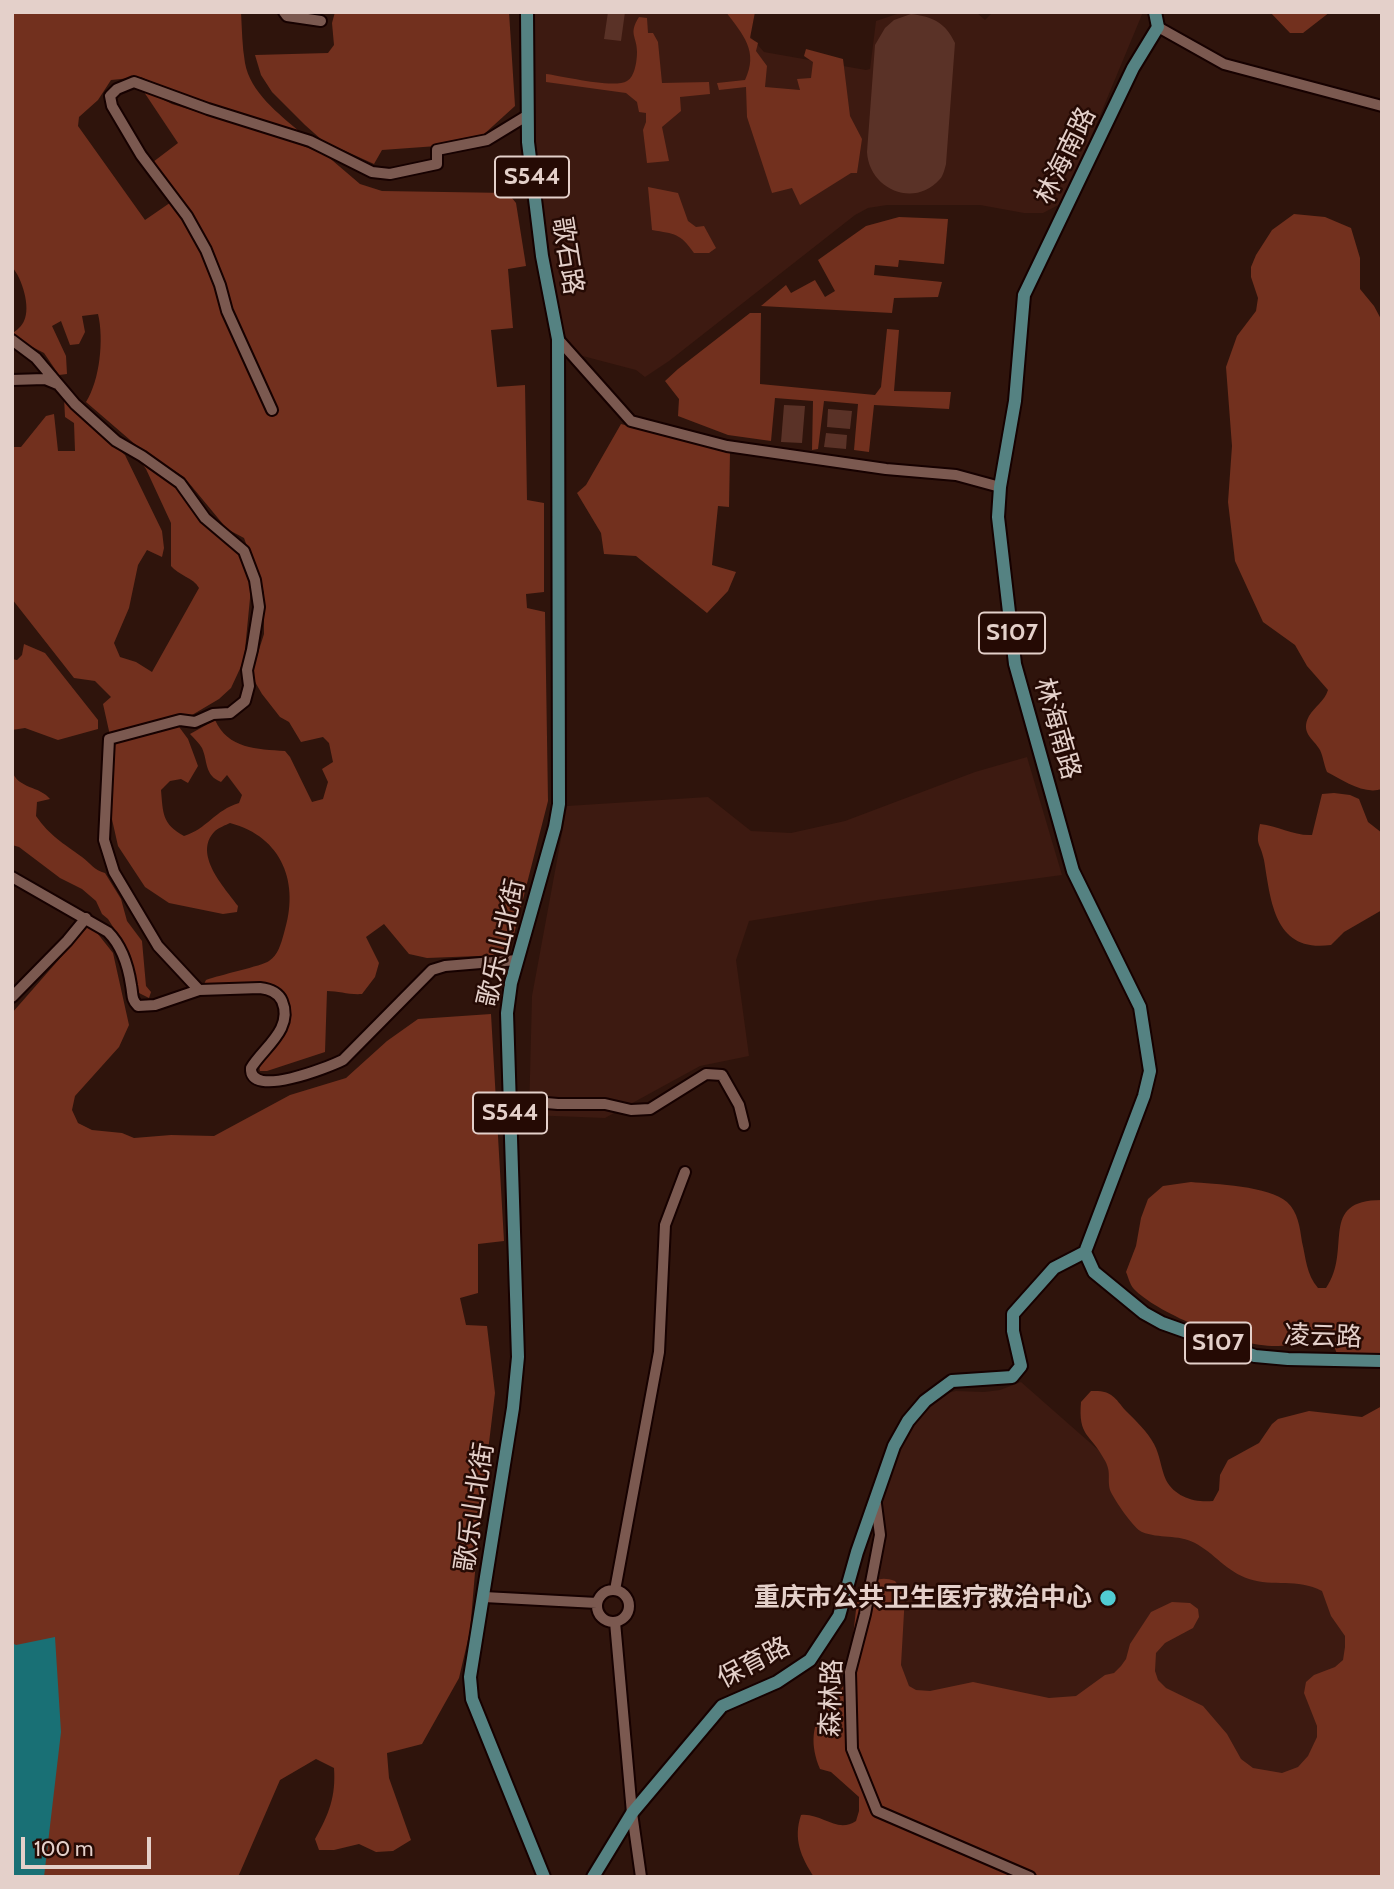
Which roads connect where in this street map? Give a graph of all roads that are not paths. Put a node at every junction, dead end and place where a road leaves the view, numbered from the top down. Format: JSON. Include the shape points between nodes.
{"nodes":[{"id":1,"x":284,"y":12,"type":"edge"},
{"id":2,"x":527,"y":12,"type":"edge"},
{"id":3,"x":1155,"y":12,"type":"edge"},
{"id":4,"x":321,"y":21,"type":"dead end"},
{"id":5,"x":1158,"y":27,"type":"junction"},
{"id":6,"x":1382,"y":106,"type":"edge"},
{"id":7,"x":528,"y":115,"type":"junction"},
{"id":8,"x":558,"y":339,"type":"junction"},
{"id":9,"x":12,"y":340,"type":"edge"},
{"id":10,"x":12,"y":380,"type":"edge"},
{"id":11,"x":59,"y":385,"type":"junction"},
{"id":12,"x":272,"y":410,"type":"dead end"},
{"id":13,"x":1000,"y":488,"type":"junction"},
{"id":14,"x":12,"y":877,"type":"edge"},
{"id":15,"x":86,"y":918,"type":"junction"},
{"id":16,"x":517,"y":960,"type":"junction"},
{"id":17,"x":200,"y":990,"type":"junction"},
{"id":18,"x":12,"y":997,"type":"edge"},
{"id":19,"x":510,"y":1100,"type":"junction"},
{"id":20,"x":744,"y":1125,"type":"dead end"},
{"id":21,"x":685,"y":1172,"type":"dead end"},
{"id":22,"x":1085,"y":1252,"type":"junction"},
{"id":23,"x":1382,"y":1361,"type":"edge"},
{"id":24,"x":876,"y":1504,"type":"junction"},
{"id":25,"x":615,"y":1590,"type":"junction"},
{"id":26,"x":484,"y":1597,"type":"junction"},
{"id":27,"x":597,"y":1604,"type":"junction"},
{"id":28,"x":615,"y":1622,"type":"junction"},
{"id":29,"x":632,"y":1813,"type":"junction"},
{"id":30,"x":544,"y":1877,"type":"edge"},
{"id":31,"x":593,"y":1877,"type":"edge"},
{"id":32,"x":641,"y":1877,"type":"edge"},
{"id":33,"x":1030,"y":1877,"type":"edge"}],
"edges":[{"from":1,"to":4,"type":"street"},
{"from":2,"to":7,"type":"main road","name":"歌石路","number":"S544"},
{"from":3,"to":5,"type":"main road"},
{"from":5,"to":6,"type":"street","via":[[1223,64]]},
{"from":5,"to":13,"type":"main road","name":"林海南路","number":"S107","via":[[1133,68],[1024,295],[1015,401]]},
{"from":7,"to":8,"type":"main road","name":"歌石路","number":"S544","via":[[542,256]]},
{"from":7,"to":12,"type":"street","via":[[487,140],[437,150],[437,164],[390,174],[372,172],[310,141],[135,82],[110,96],[141,155],[187,216],[206,250],[227,311]]},
{"from":8,"to":13,"type":"street","via":[[631,421],[727,446],[956,475]]},
{"from":8,"to":16,"type":"main road","name":"歌乐山北街","number":"S544","via":[[559,804]]},
{"from":9,"to":11,"type":"street","via":[[36,358]]},
{"from":10,"to":11,"type":"street","via":[[45,379]]},
{"from":11,"to":17,"type":"street","via":[[117,441],[180,483],[205,518],[244,551],[255,580],[258,607],[245,701],[230,713],[195,722],[180,720],[109,739],[104,840],[114,872],[153,940]]},
{"from":13,"to":22,"type":"main road","name":"林海南路","number":"S107","via":[[998,517],[1015,664],[1073,871],[1140,1007],[1150,1071]]},
{"from":14,"to":15,"type":"street"},
{"from":15,"to":17,"type":"street","via":[[119,943],[132,999],[138,1006]]},
{"from":15,"to":18,"type":"street"},
{"from":16,"to":17,"type":"street","via":[[432,970],[343,1060],[276,1082],[261,1082],[250,1074],[277,1037],[284,1014],[281,999],[268,989]]},
{"from":16,"to":19,"type":"main road","name":"歌乐山北街","number":"S544","via":[[506,1013]]},
{"from":19,"to":20,"type":"street","via":[[650,1109],[706,1074],[722,1074]]},
{"from":19,"to":26,"type":"main road","name":"歌乐山北街","number":"S544","via":[[518,1357]]},
{"from":21,"to":25,"type":"street","via":[[665,1225],[659,1352]]},
{"from":22,"to":23,"type":"main road","name":"凌云路","number":"S107","via":[[1094,1272],[1161,1323],[1255,1356]]},
{"from":22,"to":24,"type":"main road","via":[[1054,1268],[1013,1314],[1021,1366],[1012,1377],[952,1381],[908,1421],[894,1446]]},
{"from":24,"to":29,"type":"main road","name":"保育路","via":[[839,1616],[810,1660],[777,1682],[722,1706]]},
{"from":24,"to":33,"type":"street","name":"森林路","via":[[880,1535],[850,1672],[852,1749],[877,1811]]},
{"from":25,"to":27,"type":"street","via":[[603,1593]]},
{"from":25,"to":28,"type":"street","via":[[627,1597],[629,1608],[624,1618]]},
{"from":26,"to":27,"type":"street","name":"歌乐山北街"},
{"from":26,"to":30,"type":"main road","name":"歌乐山北街","number":"S544","via":[[470,1676],[472,1699]]},
{"from":27,"to":28,"type":"street","via":[[600,1616]]},
{"from":28,"to":29,"type":"street"},
{"from":29,"to":31,"type":"main road","name":"保育路"},
{"from":29,"to":32,"type":"street"}]}
